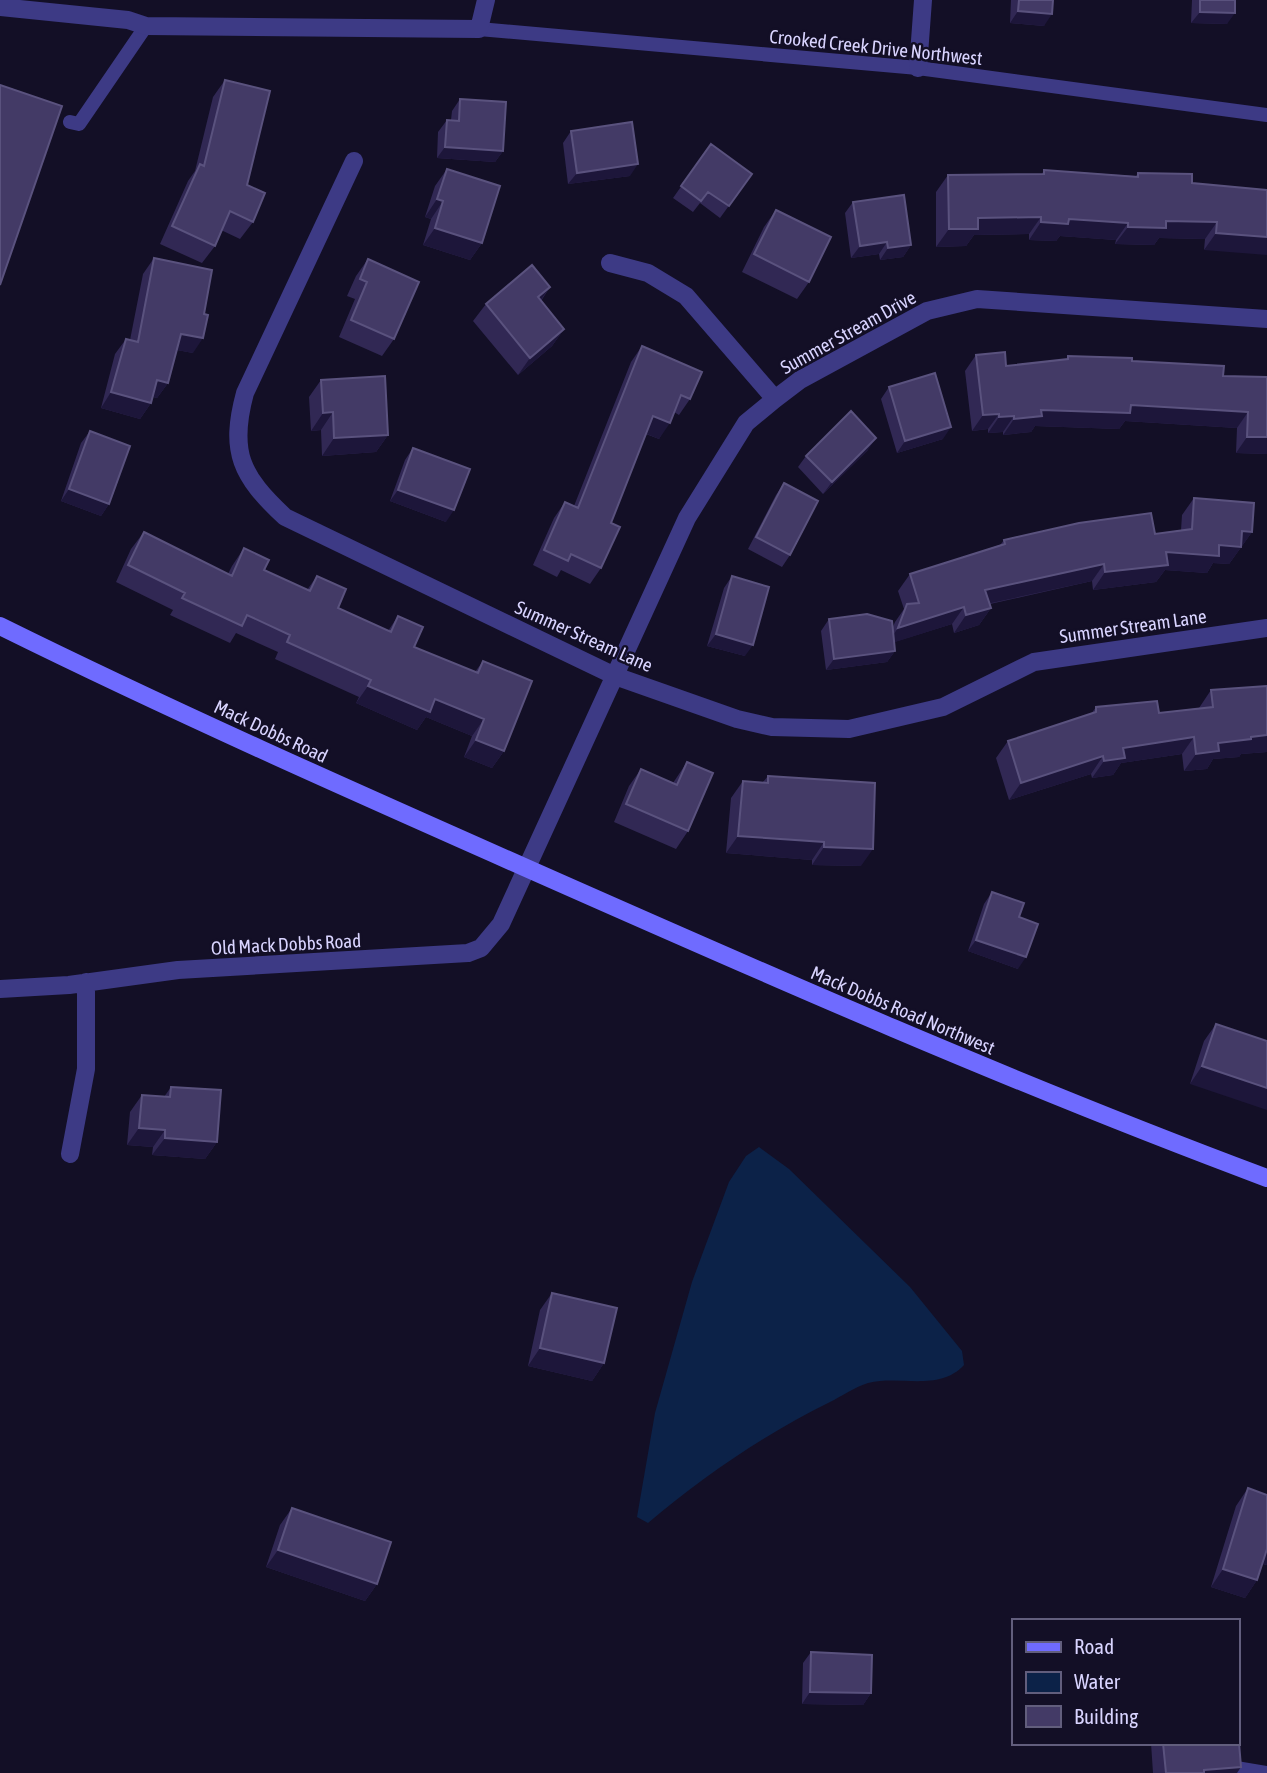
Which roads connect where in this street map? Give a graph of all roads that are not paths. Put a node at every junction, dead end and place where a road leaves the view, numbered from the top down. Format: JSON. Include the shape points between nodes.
{"nodes":[{"id":1,"x":486,"y":0,"type":"edge"},
{"id":2,"x":923,"y":0,"type":"edge"},
{"id":3,"x":0,"y":8,"type":"edge"},
{"id":4,"x":146,"y":26,"type":"junction"},
{"id":5,"x":479,"y":29,"type":"junction"},
{"id":6,"x":918,"y":68,"type":"junction"},
{"id":7,"x":1267,"y":115,"type":"edge"},
{"id":8,"x":70,"y":121,"type":"dead end"},
{"id":9,"x":354,"y":161,"type":"dead end"},
{"id":10,"x":610,"y":263,"type":"dead end"},
{"id":11,"x":1267,"y":319,"type":"edge"},
{"id":12,"x":775,"y":399,"type":"junction"},
{"id":13,"x":0,"y":626,"type":"edge"},
{"id":14,"x":1267,"y":628,"type":"edge"},
{"id":15,"x":615,"y":676,"type":"junction"},
{"id":16,"x":527,"y":868,"type":"junction"},
{"id":17,"x":86,"y":982,"type":"junction"},
{"id":18,"x":0,"y":989,"type":"edge"},
{"id":19,"x":70,"y":1154,"type":"dead end"},
{"id":20,"x":1267,"y":1178,"type":"edge"},
{"id":21,"x":1236,"y":1768,"type":"edge"},
{"id":22,"x":1267,"y":1773,"type":"edge"}],
"edges":[{"from":1,"to":5,"type":"street"},
{"from":2,"to":6,"type":"street"},
{"from":3,"to":4,"type":"street","via":[[128,20]]},
{"from":4,"to":5,"type":"street"},
{"from":4,"to":8,"type":"lane","via":[[79,124]]},
{"from":5,"to":6,"type":"lane","name":"Crooked Creek Drive Northwest"},
{"from":6,"to":7,"type":"lane","name":"Crooked Creek Drive Northwest"},
{"from":9,"to":15,"type":"street","name":"Summer Stream Lane","via":[[245,393],[237,421],[241,461],[256,491],[285,517]]},
{"from":10,"to":12,"type":"street","via":[[648,273],[686,296]]},
{"from":11,"to":12,"type":"street","name":"Summer Stream Drive","via":[[976,299],[927,311],[800,380]]},
{"from":12,"to":15,"type":"street","name":"Summer Stream Drive","via":[[746,423],[687,518]]},
{"from":13,"to":16,"type":"street","name":"Mack Dobbs Road","via":[[329,781]]},
{"from":14,"to":15,"type":"street","name":"Summer Stream Lane","via":[[1034,662],[943,707],[849,729],[772,727]]},
{"from":15,"to":16,"type":"street","name":"Summer Stream Drive"},
{"from":16,"to":17,"type":"street","name":"Old Mack Dobbs Road","via":[[501,924],[481,948],[468,953],[178,970]]},
{"from":16,"to":20,"type":"street","name":"Mack Dobbs Road Northwest","via":[[999,1075]]},
{"from":17,"to":18,"type":"street","name":"Old Mack Dobbs Road"},
{"from":17,"to":19,"type":"street","via":[[86,1069]]},
{"from":21,"to":22,"type":"lane"}]}
